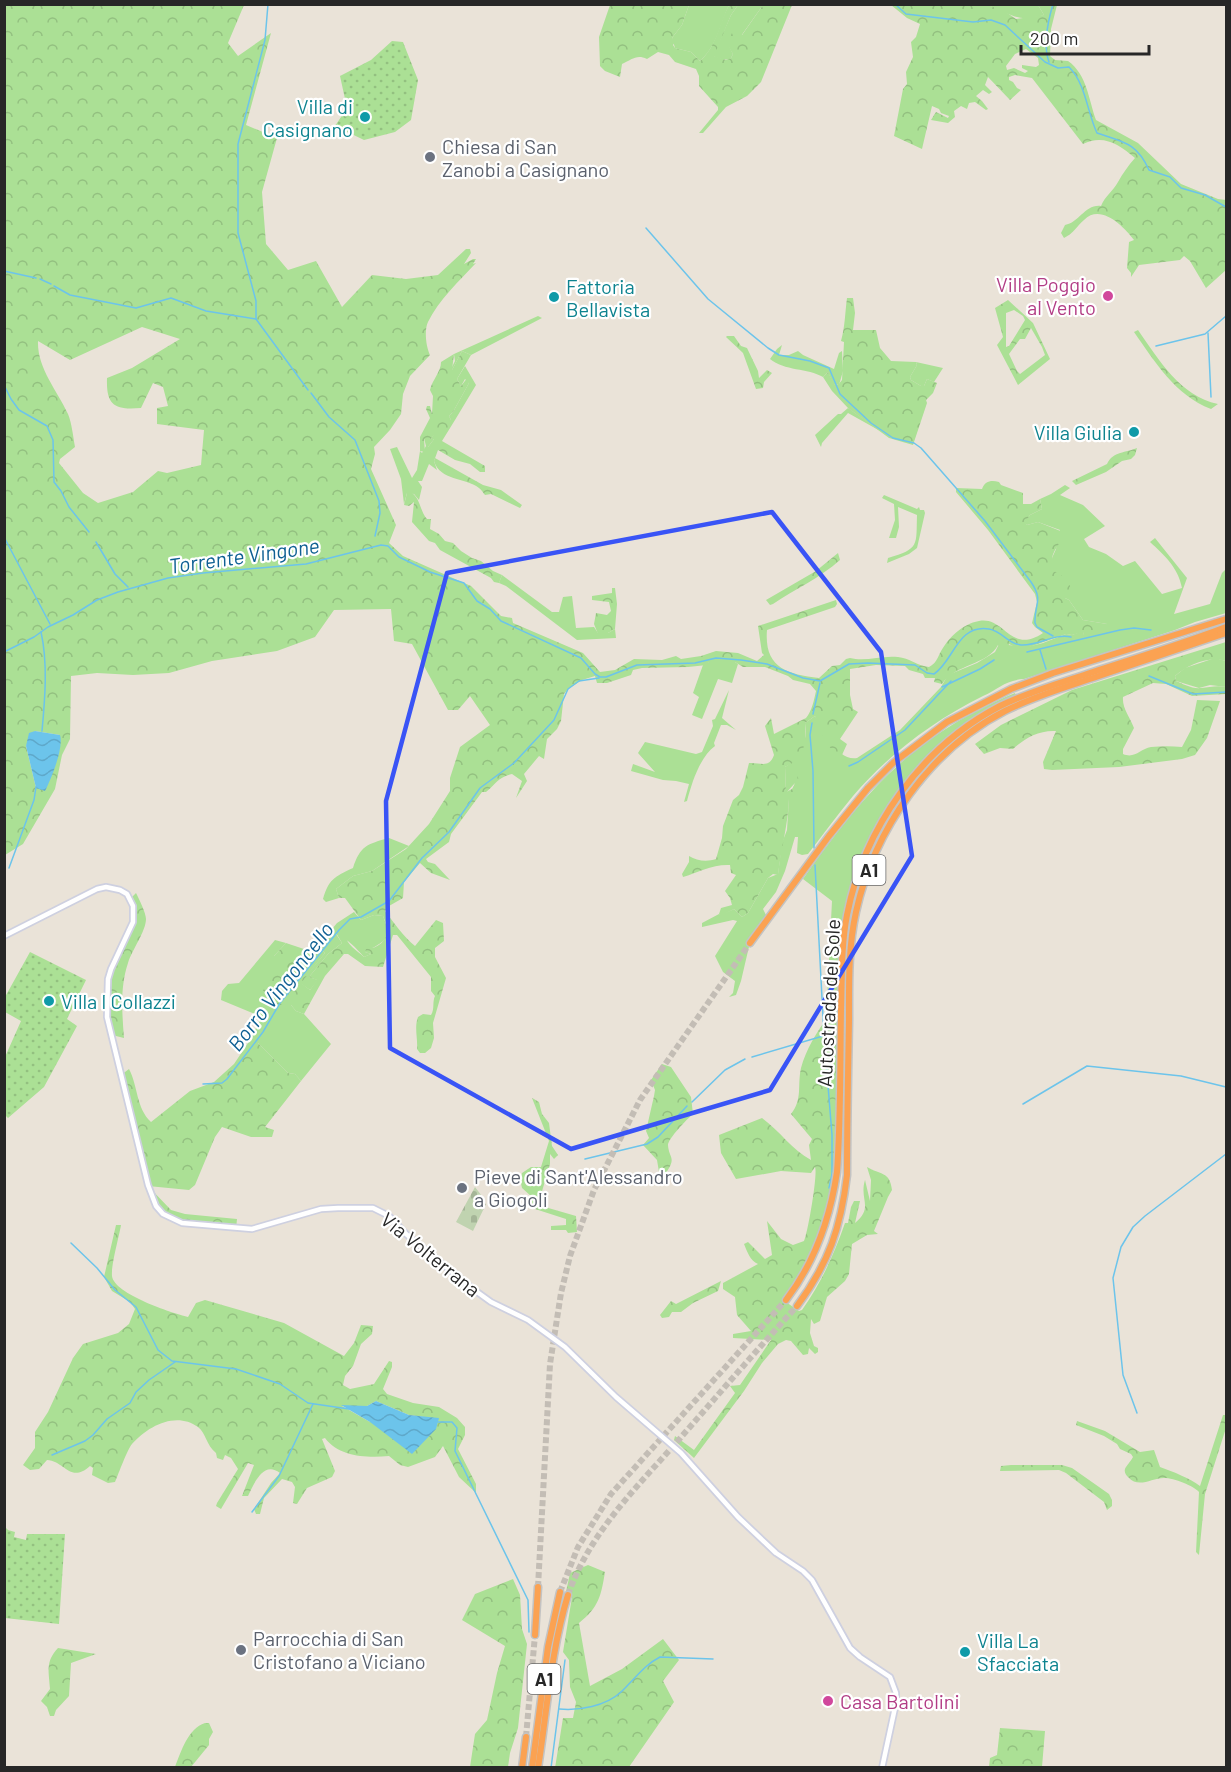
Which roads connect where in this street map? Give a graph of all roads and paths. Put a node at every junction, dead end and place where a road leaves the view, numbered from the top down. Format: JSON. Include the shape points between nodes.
{"nodes":[{"id":1,"x":1227,"y":619,"type":"edge"},
{"id":2,"x":1227,"y":627,"type":"edge"},
{"id":3,"x":1227,"y":633,"type":"edge"},
{"id":4,"x":4,"y":936,"type":"edge"},
{"id":5,"x":750,"y":943,"type":"tunnel mouth"},
{"id":6,"x":786,"y":1300,"type":"tunnel mouth"},
{"id":7,"x":797,"y":1306,"type":"tunnel mouth"},
{"id":8,"x":538,"y":1587,"type":"tunnel mouth"},
{"id":9,"x":560,"y":1592,"type":"tunnel mouth"},
{"id":10,"x":568,"y":1595,"type":"tunnel mouth"},
{"id":11,"x":535,"y":1635,"type":"tunnel mouth"},
{"id":12,"x":526,"y":1737,"type":"tunnel mouth"},
{"id":13,"x":522,"y":1767,"type":"edge"},
{"id":14,"x":532,"y":1767,"type":"edge"},
{"id":15,"x":538,"y":1767,"type":"edge"},
{"id":16,"x":882,"y":1767,"type":"edge"}],
"edges":[{"from":1,"to":5,"type":"highway","via":[[1053,673],[1011,689],[947,722],[893,763],[868,788]]},
{"from":2,"to":6,"type":"highway","name":"Autostrada del Sole","number":"A1","via":[[1038,690],[1000,707],[956,735],[899,795],[869,846],[847,915],[842,963],[836,1184],[819,1244]]},
{"from":3,"to":7,"type":"highway","name":"Autostrada del Sole","number":"A1","via":[[1042,695],[1003,712],[960,740],[906,798],[876,851],[855,914],[850,964],[844,1198],[827,1257]]},
{"from":4,"to":16,"type":"main road","name":"Via Volterrana","via":[[97,889],[112,887],[127,894],[133,906],[133,922],[108,979],[107,1017],[156,1206],[182,1223],[252,1229],[321,1209],[373,1208],[473,1289],[546,1333],[681,1453],[776,1553],[803,1571],[855,1653],[890,1677],[896,1703]]},
{"from":8,"to":11,"type":"highway","number":"A1"},
{"from":9,"to":14,"type":"highway","number":"A1","via":[[548,1647]]},
{"from":10,"to":15,"type":"highway","number":"A1","via":[[556,1646]]},
{"from":12,"to":13,"type":"highway"}]}
